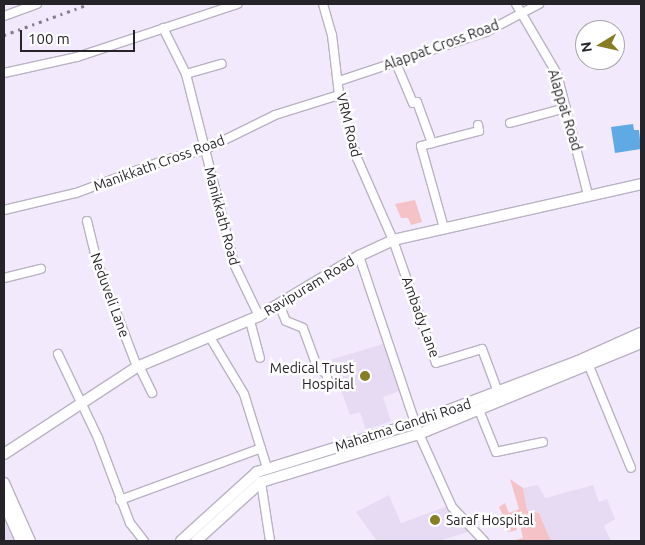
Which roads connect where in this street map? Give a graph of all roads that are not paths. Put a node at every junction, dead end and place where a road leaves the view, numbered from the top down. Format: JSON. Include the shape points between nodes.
{"nodes":[{"id":1,"x":37,"y":4,"type":"edge"},
{"id":2,"x":237,"y":4,"type":"edge"},
{"id":3,"x":323,"y":4,"type":"edge"},
{"id":4,"x":516,"y":4,"type":"edge"},
{"id":5,"x":539,"y":4,"type":"edge"},
{"id":6,"x":521,"y":13,"type":"junction"},
{"id":7,"x":4,"y":16,"type":"edge"},
{"id":8,"x":163,"y":28,"type":"junction"},
{"id":9,"x":396,"y":63,"type":"junction"},
{"id":10,"x":222,"y":64,"type":"dead end"},
{"id":11,"x":4,"y":73,"type":"edge"},
{"id":12,"x":186,"y":74,"type":"junction"},
{"id":13,"x":339,"y":81,"type":"junction"},
{"id":14,"x":339,"y":95,"type":"junction"},
{"id":15,"x":566,"y":108,"type":"junction"},
{"id":16,"x":510,"y":123,"type":"dead end"},
{"id":17,"x":479,"y":128,"type":"dead end"},
{"id":18,"x":432,"y":143,"type":"junction"},
{"id":19,"x":204,"y":150,"type":"junction"},
{"id":20,"x":641,"y":184,"type":"edge"},
{"id":21,"x":588,"y":195,"type":"junction"},
{"id":22,"x":4,"y":210,"type":"edge"},
{"id":23,"x":87,"y":221,"type":"dead end"},
{"id":24,"x":444,"y":228,"type":"junction"},
{"id":25,"x":393,"y":240,"type":"junction"},
{"id":26,"x":359,"y":256,"type":"junction"},
{"id":27,"x":41,"y":269,"type":"dead end"},
{"id":28,"x":4,"y":278,"type":"edge"},
{"id":29,"x":279,"y":304,"type":"junction"},
{"id":30,"x":255,"y":318,"type":"junction"},
{"id":31,"x":641,"y":333,"type":"edge"},
{"id":32,"x":211,"y":339,"type":"junction"},
{"id":33,"x":641,"y":343,"type":"edge"},
{"id":34,"x":58,"y":354,"type":"dead end"},
{"id":35,"x":260,"y":358,"type":"dead end"},
{"id":36,"x":589,"y":366,"type":"junction"},
{"id":37,"x":138,"y":367,"type":"junction"},
{"id":38,"x":329,"y":385,"type":"dead end"},
{"id":39,"x":498,"y":392,"type":"junction"},
{"id":40,"x":152,"y":393,"type":"dead end"},
{"id":41,"x":82,"y":402,"type":"junction"},
{"id":42,"x":478,"y":410,"type":"junction"},
{"id":43,"x":414,"y":423,"type":"junction"},
{"id":44,"x":419,"y":434,"type":"junction"},
{"id":45,"x":543,"y":442,"type":"dead end"},
{"id":46,"x":261,"y":448,"type":"junction"},
{"id":47,"x":4,"y":454,"type":"edge"},
{"id":48,"x":267,"y":468,"type":"junction"},
{"id":49,"x":631,"y":468,"type":"dead end"},
{"id":50,"x":261,"y":482,"type":"junction"},
{"id":51,"x":4,"y":483,"type":"edge"},
{"id":52,"x":120,"y":500,"type":"junction"},
{"id":53,"x":4,"y":503,"type":"edge"},
{"id":54,"x":21,"y":541,"type":"edge"},
{"id":55,"x":30,"y":541,"type":"edge"},
{"id":56,"x":144,"y":541,"type":"edge"},
{"id":57,"x":181,"y":541,"type":"edge"},
{"id":58,"x":196,"y":541,"type":"edge"},
{"id":59,"x":270,"y":541,"type":"edge"},
{"id":60,"x":484,"y":541,"type":"edge"}],
"edges":[{"from":1,"to":7,"type":"street"},
{"from":2,"to":8,"type":"street"},
{"from":3,"to":13,"type":"street","name":"VRM Road"},
{"from":4,"to":6,"type":"street","name":"Alappat Road"},
{"from":5,"to":6,"type":"street","name":"Alappat Cross Road"},
{"from":6,"to":9,"type":"street","name":"Alappat Cross Road","via":[[486,32]]},
{"from":6,"to":15,"type":"street","name":"Alappat Road","via":[[557,74]]},
{"from":8,"to":11,"type":"street","via":[[77,57]]},
{"from":8,"to":12,"type":"street","name":"Manikkath Road"},
{"from":9,"to":13,"type":"street","name":"Alappat Cross Road"},
{"from":9,"to":18,"type":"street","via":[[412,103],[417,102]]},
{"from":10,"to":12,"type":"street"},
{"from":12,"to":19,"type":"street","name":"Manikkath Road"},
{"from":13,"to":14,"type":"street","name":"VRM Road"},
{"from":14,"to":19,"type":"street","name":"Manikkath Cross Road","via":[[275,115]]},
{"from":14,"to":25,"type":"street","name":"VRM Road","via":[[357,158]]},
{"from":15,"to":16,"type":"street"},
{"from":15,"to":21,"type":"street","name":"Alappat Road"},
{"from":17,"to":18,"type":"street"},
{"from":18,"to":24,"type":"street","via":[[421,146]]},
{"from":19,"to":22,"type":"street","name":"Manikkath Cross Road","via":[[165,160],[76,193]]},
{"from":19,"to":30,"type":"street","name":"Manikkath Road","via":[[234,264]]},
{"from":20,"to":21,"type":"main road","name":"Ravipuram Road"},
{"from":21,"to":24,"type":"main road","name":"Ravipuram Road"},
{"from":23,"to":37,"type":"street","name":"Neduveli Lane","via":[[97,262]]},
{"from":24,"to":25,"type":"main road","name":"Ravipuram Road"},
{"from":25,"to":26,"type":"main road","name":"Ravipuram Road"},
{"from":25,"to":39,"type":"street","name":"Ambady Lane","via":[[436,363],[482,349]]},
{"from":26,"to":29,"type":"main road","name":"Ravipuram Road"},
{"from":26,"to":43,"type":"street"},
{"from":27,"to":28,"type":"street"},
{"from":29,"to":30,"type":"main road","name":"Ravipuram Road"},
{"from":29,"to":38,"type":"street","via":[[286,321],[303,328],[318,369],[326,373]]},
{"from":30,"to":32,"type":"main road","name":"Ravipuram Road"},
{"from":30,"to":35,"type":"street","name":"Manikkath Road"},
{"from":31,"to":39,"type":"main road","name":"Mahatma Gandhi Road"},
{"from":32,"to":37,"type":"main road","name":"Ravipuram Road"},
{"from":32,"to":46,"type":"street","via":[[244,394]]},
{"from":33,"to":36,"type":"main road","name":"Mahatma Gandhi Road"},
{"from":34,"to":41,"type":"street"},
{"from":36,"to":42,"type":"main road","name":"Mahatma Gandhi Road"},
{"from":36,"to":49,"type":"street"},
{"from":37,"to":40,"type":"street","name":"Neduveli Lane"},
{"from":37,"to":41,"type":"main road","name":"Ravipuram Road"},
{"from":39,"to":43,"type":"main road","name":"Mahatma Gandhi Road"},
{"from":41,"to":47,"type":"main road","name":"Ravipuram Road"},
{"from":41,"to":52,"type":"street"},
{"from":42,"to":44,"type":"main road","name":"Mahatma Gandhi Road"},
{"from":42,"to":45,"type":"street","via":[[496,452]]},
{"from":43,"to":44,"type":"street"},
{"from":43,"to":48,"type":"main road","name":"Mahatma Gandhi Road"},
{"from":44,"to":50,"type":"main road","name":"Mahatma Gandhi Road"},
{"from":44,"to":60,"type":"street","via":[[452,507]]},
{"from":46,"to":48,"type":"street"},
{"from":46,"to":52,"type":"street"},
{"from":48,"to":57,"type":"main road","name":"Mahatma Gandhi Road","via":[[257,472]]},
{"from":50,"to":58,"type":"main road","name":"Mahatma Gandhi Road"},
{"from":50,"to":59,"type":"street"},
{"from":51,"to":55,"type":"main road"},
{"from":52,"to":56,"type":"street","via":[[130,523]]},
{"from":53,"to":54,"type":"main road"}]}
